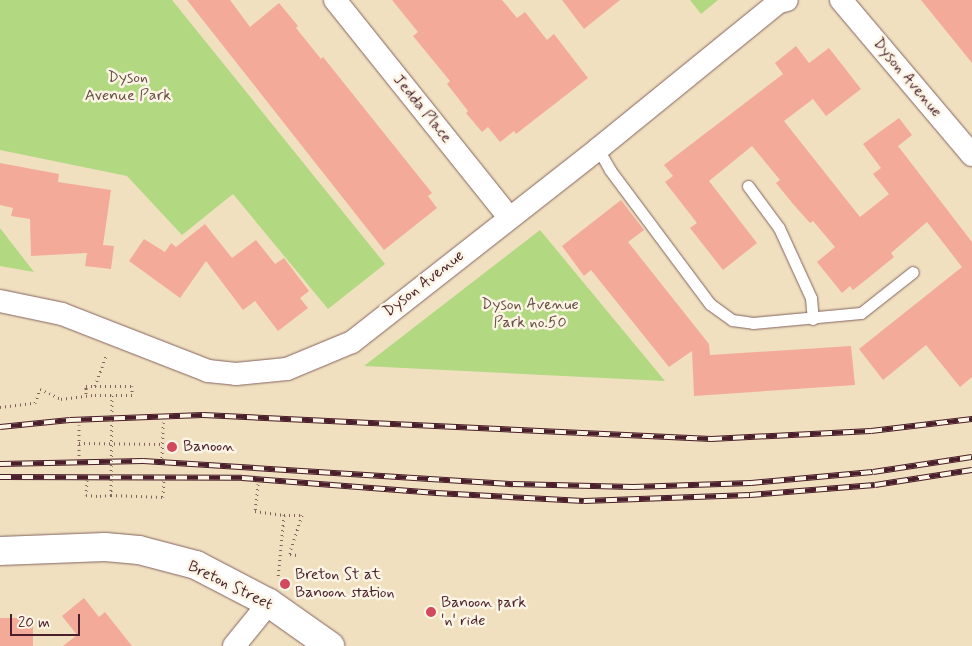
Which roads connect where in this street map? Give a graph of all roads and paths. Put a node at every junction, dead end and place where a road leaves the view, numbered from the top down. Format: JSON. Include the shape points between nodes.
{"nodes":[{"id":1,"x":334,"y":0,"type":"edge"},
{"id":2,"x":787,"y":0,"type":"edge"},
{"id":3,"x":842,"y":0,"type":"edge"},
{"id":4,"x":598,"y":149,"type":"junction"},
{"id":5,"x":972,"y":155,"type":"edge"},
{"id":6,"x":748,"y":186,"type":"dead end"},
{"id":7,"x":510,"y":217,"type":"junction"},
{"id":8,"x":913,"y":272,"type":"dead end"},
{"id":9,"x":0,"y":301,"type":"edge"},
{"id":10,"x":813,"y":319,"type":"junction"},
{"id":11,"x":109,"y":348,"type":"dead end"},
{"id":12,"x":95,"y":386,"type":"junction"},
{"id":13,"x":86,"y":394,"type":"junction"},
{"id":14,"x":112,"y":395,"type":"junction"},
{"id":15,"x":0,"y":407,"type":"edge"},
{"id":16,"x":163,"y":422,"type":"dead end"},
{"id":17,"x":78,"y":425,"type":"dead end"},
{"id":18,"x":79,"y":443,"type":"junction"},
{"id":19,"x":112,"y":443,"type":"junction"},
{"id":20,"x":163,"y":444,"type":"junction"},
{"id":21,"x":79,"y":458,"type":"dead end"},
{"id":22,"x":162,"y":458,"type":"dead end"},
{"id":23,"x":164,"y":479,"type":"dead end"},
{"id":24,"x":87,"y":480,"type":"dead end"},
{"id":25,"x":258,"y":484,"type":"dead end"},
{"id":26,"x":111,"y":496,"type":"junction"},
{"id":27,"x":284,"y":515,"type":"junction"},
{"id":28,"x":0,"y":551,"type":"edge"},
{"id":29,"x":297,"y":554,"type":"dead end"},
{"id":30,"x":273,"y":591,"type":"junction"},
{"id":31,"x":234,"y":646,"type":"edge"},
{"id":32,"x":330,"y":646,"type":"edge"}],
"edges":[{"from":1,"to":7,"type":"street","name":"Jedda Place"},
{"from":2,"to":4,"type":"street","name":"Dyson Avenue","via":[[778,2]]},
{"from":3,"to":5,"type":"street","name":"Dyson Avenue"},
{"from":4,"to":7,"type":"street","name":"Dyson Avenue"},
{"from":4,"to":10,"type":"lane","via":[[610,170],[710,304],[732,320],[753,323]]},
{"from":6,"to":10,"type":"lane","via":[[779,228],[811,298]]},
{"from":7,"to":9,"type":"street","name":"Dyson Avenue","via":[[352,342],[287,369],[236,374],[208,370],[62,314]]},
{"from":8,"to":10,"type":"lane","via":[[861,313]]},
{"from":11,"to":12,"type":"path"},
{"from":12,"to":13,"type":"path","via":[[86,386]]},
{"from":12,"to":14,"type":"path","via":[[132,386],[132,395]]},
{"from":13,"to":14,"type":"path","bridge":true},
{"from":13,"to":15,"type":"path","via":[[61,399],[40,390],[36,403]]},
{"from":14,"to":19,"type":"path","bridge":true},
{"from":16,"to":20,"type":"path"},
{"from":17,"to":18,"type":"path"},
{"from":18,"to":19,"type":"path"},
{"from":18,"to":21,"type":"path"},
{"from":19,"to":20,"type":"path"},
{"from":19,"to":26,"type":"path","bridge":true},
{"from":20,"to":22,"type":"path"},
{"from":23,"to":26,"type":"path","via":[[163,496]]},
{"from":24,"to":26,"type":"path","bridge":true,"via":[[86,495]]},
{"from":25,"to":27,"type":"path","via":[[255,511]]},
{"from":27,"to":29,"type":"path","via":[[302,515],[290,554]]},
{"from":27,"to":30,"type":"path"},
{"from":28,"to":30,"type":"street","name":"Breton Street","via":[[106,547],[139,550]]},
{"from":30,"to":31,"type":"street"},
{"from":30,"to":32,"type":"street","name":"Breton Street"}]}
